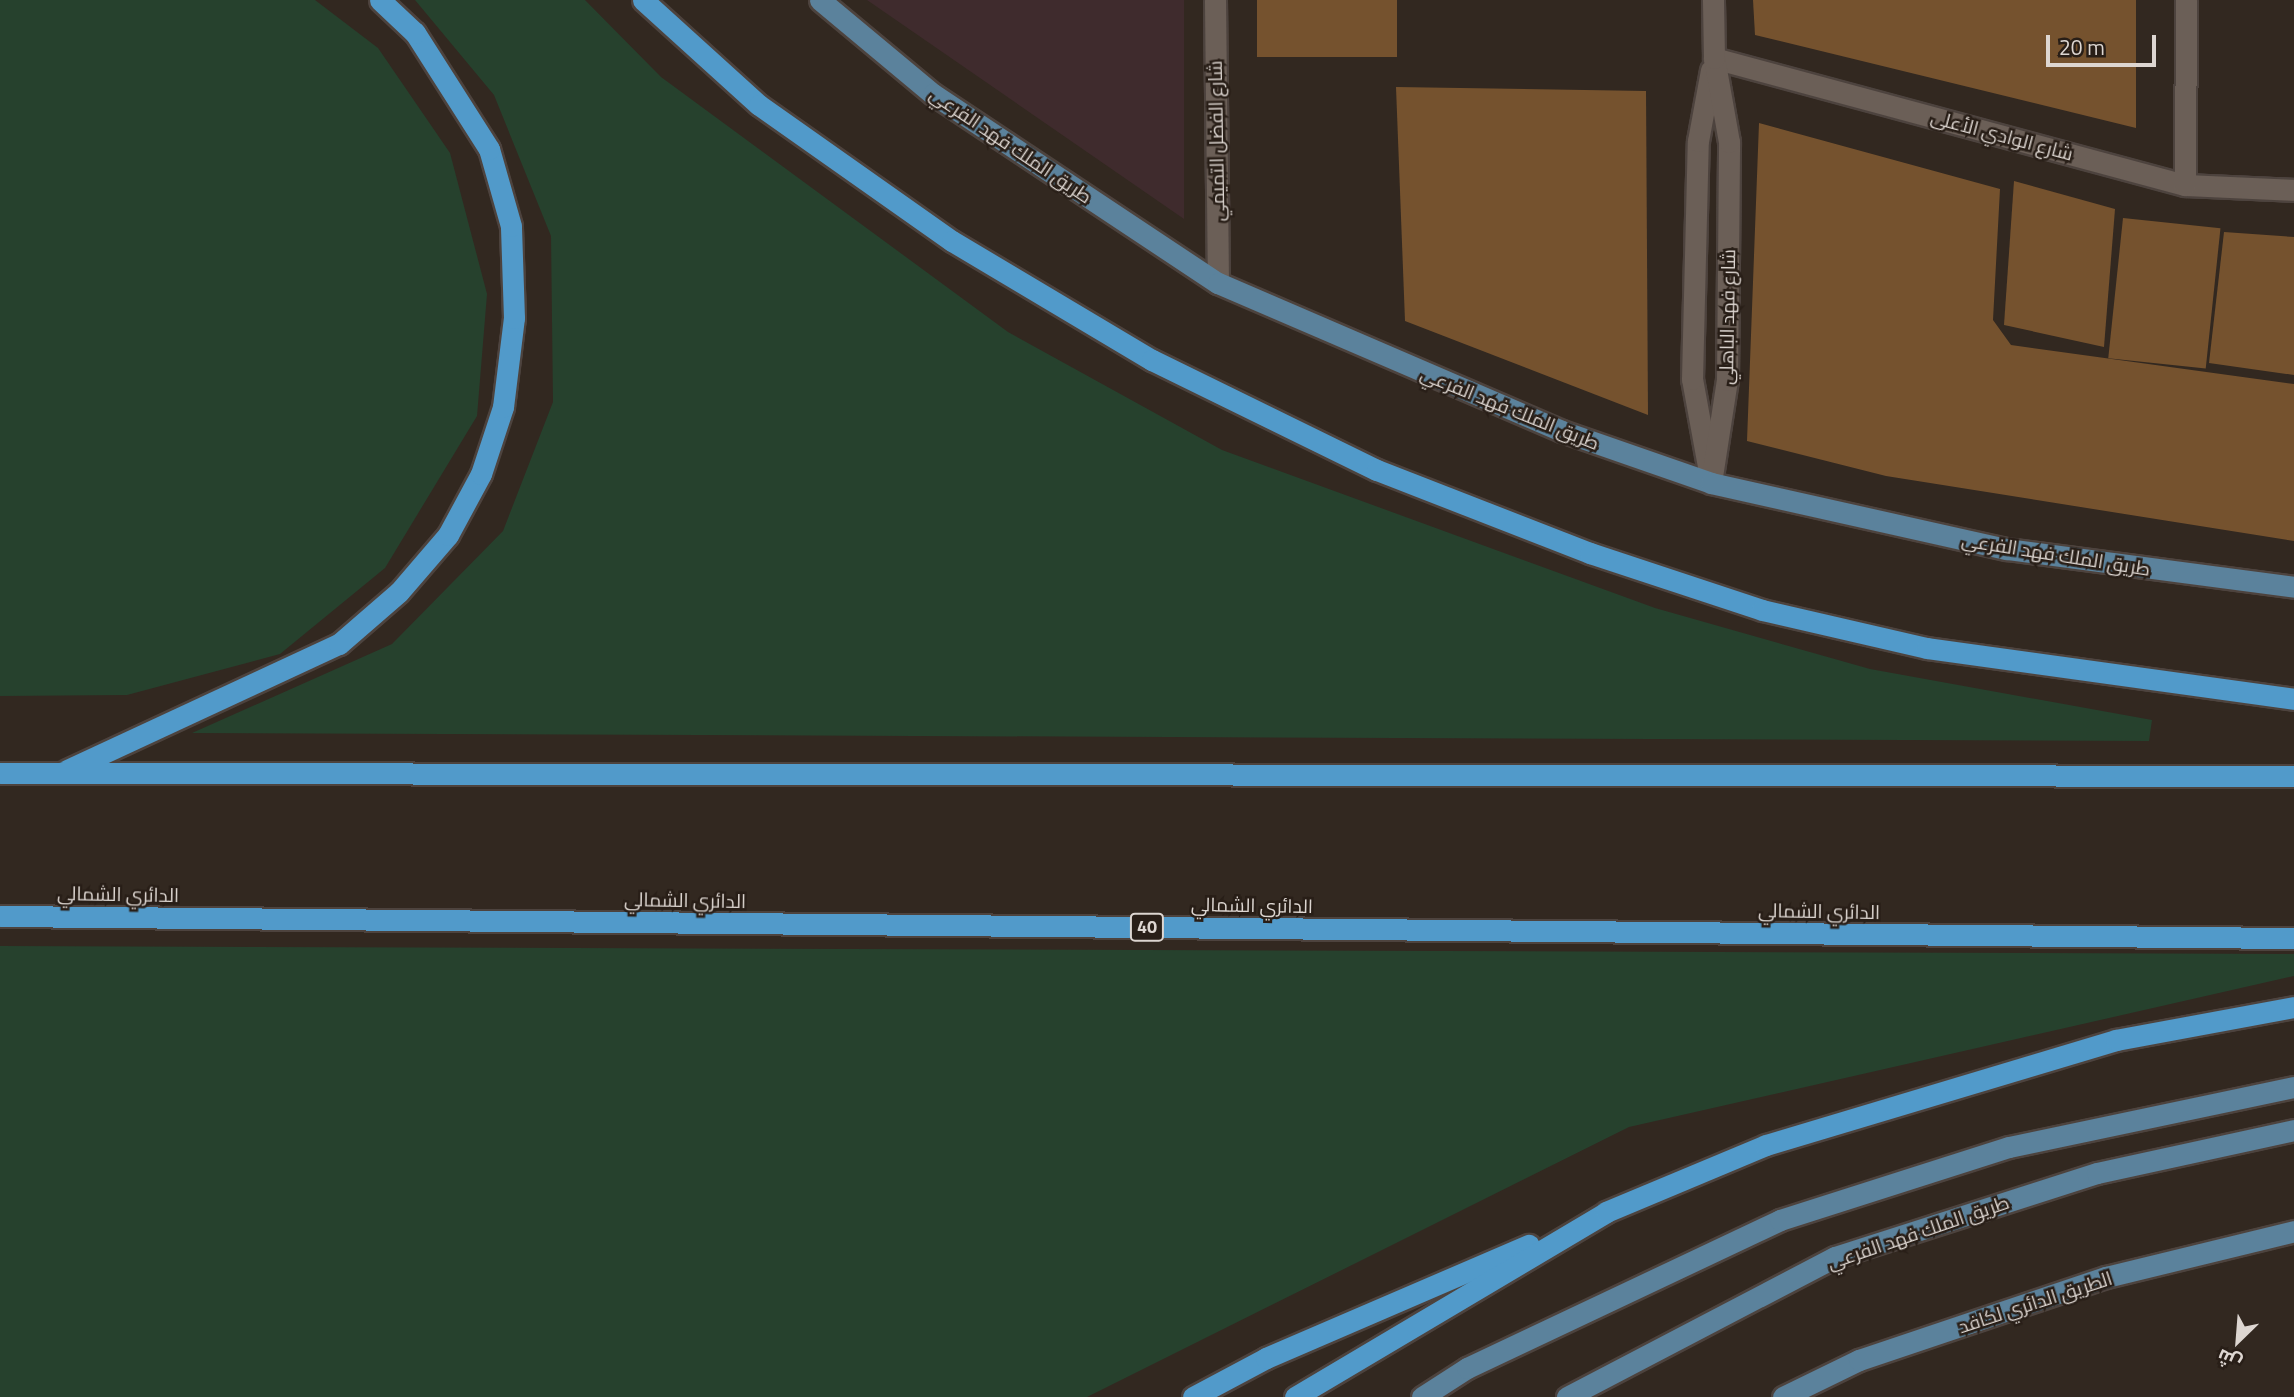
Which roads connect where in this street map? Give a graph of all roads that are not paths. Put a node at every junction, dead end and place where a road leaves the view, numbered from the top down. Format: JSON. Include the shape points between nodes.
{"nodes":[{"id":1,"x":380,"y":0,"type":"edge"},
{"id":2,"x":643,"y":0,"type":"edge"},
{"id":3,"x":820,"y":0,"type":"edge"},
{"id":4,"x":1214,"y":0,"type":"edge"},
{"id":5,"x":1713,"y":0,"type":"edge"},
{"id":6,"x":2186,"y":0,"type":"edge"},
{"id":7,"x":1714,"y":58,"type":"junction"},
{"id":8,"x":2185,"y":185,"type":"junction"},
{"id":9,"x":2294,"y":190,"type":"edge"},
{"id":10,"x":1218,"y":283,"type":"junction"},
{"id":11,"x":1711,"y":483,"type":"junction"},
{"id":12,"x":2294,"y":587,"type":"edge"},
{"id":13,"x":2294,"y":699,"type":"edge"},
{"id":14,"x":0,"y":773,"type":"edge"},
{"id":15,"x":59,"y":774,"type":"junction"},
{"id":16,"x":2294,"y":776,"type":"edge"},
{"id":17,"x":0,"y":916,"type":"edge"},
{"id":18,"x":2294,"y":938,"type":"edge"},
{"id":19,"x":2294,"y":1007,"type":"edge"},
{"id":20,"x":2294,"y":1087,"type":"edge"},
{"id":21,"x":2294,"y":1130,"type":"edge"},
{"id":22,"x":1606,"y":1212,"type":"junction"},
{"id":23,"x":2294,"y":1231,"type":"edge"},
{"id":24,"x":1193,"y":1397,"type":"edge"},
{"id":25,"x":1295,"y":1397,"type":"edge"},
{"id":26,"x":1422,"y":1397,"type":"edge"},
{"id":27,"x":1566,"y":1397,"type":"edge"},
{"id":28,"x":1783,"y":1397,"type":"edge"}],
"edges":[{"from":1,"to":15,"type":"highway","via":[[415,33],[489,149],[511,226],[511,344],[503,407],[481,474],[448,535],[400,592],[339,644]]},
{"from":2,"to":13,"type":"highway","via":[[759,105],[951,241],[1152,360],[1377,470],[1590,553],[1762,610],[1927,648]]},
{"from":3,"to":10,"type":"main road","name":"طريق الملك فهد الفرعي","via":[[933,94]]},
{"from":4,"to":10,"type":"street","name":"شارع الفضل التميمي"},
{"from":5,"to":7,"type":"street","name":"شارع فهد الباهلي"},
{"from":6,"to":8,"type":"street"},
{"from":7,"to":8,"type":"street","name":"شارع الوادي الأعلى"},
{"from":7,"to":11,"type":"street","name":"شارع فهد الباهلي","via":[[1728,142],[1728,352]]},
{"from":7,"to":11,"type":"street","name":"شارع فهد الباهلي","via":[[1698,141],[1692,379]]},
{"from":8,"to":9,"type":"street","name":"شارع الوادي الأعلى"},
{"from":10,"to":11,"type":"main road","name":"طريق الملك فهد الفرعي","via":[[1537,421]]},
{"from":11,"to":12,"type":"main road","name":"طريق الملك فهد الفرعي","via":[[2007,549]]},
{"from":14,"to":15,"type":"highway"},
{"from":15,"to":16,"type":"highway"},
{"from":17,"to":18,"type":"highway","name":"الدائري الشمالي","number":"40"},
{"from":19,"to":22,"type":"highway","via":[[2116,1040],[1766,1146]]},
{"from":20,"to":26,"type":"main road","via":[[2009,1147],[1780,1220],[1466,1368]]},
{"from":21,"to":27,"type":"main road","name":"طريق الملك فهد الفرعي","via":[[2097,1173],[1835,1257]]},
{"from":22,"to":24,"type":"highway","via":[[1266,1358]]},
{"from":22,"to":25,"type":"highway"},
{"from":23,"to":28,"type":"main road","name":"الطريق الدائري لكافد","via":[[2106,1277],[1860,1360]]}]}
